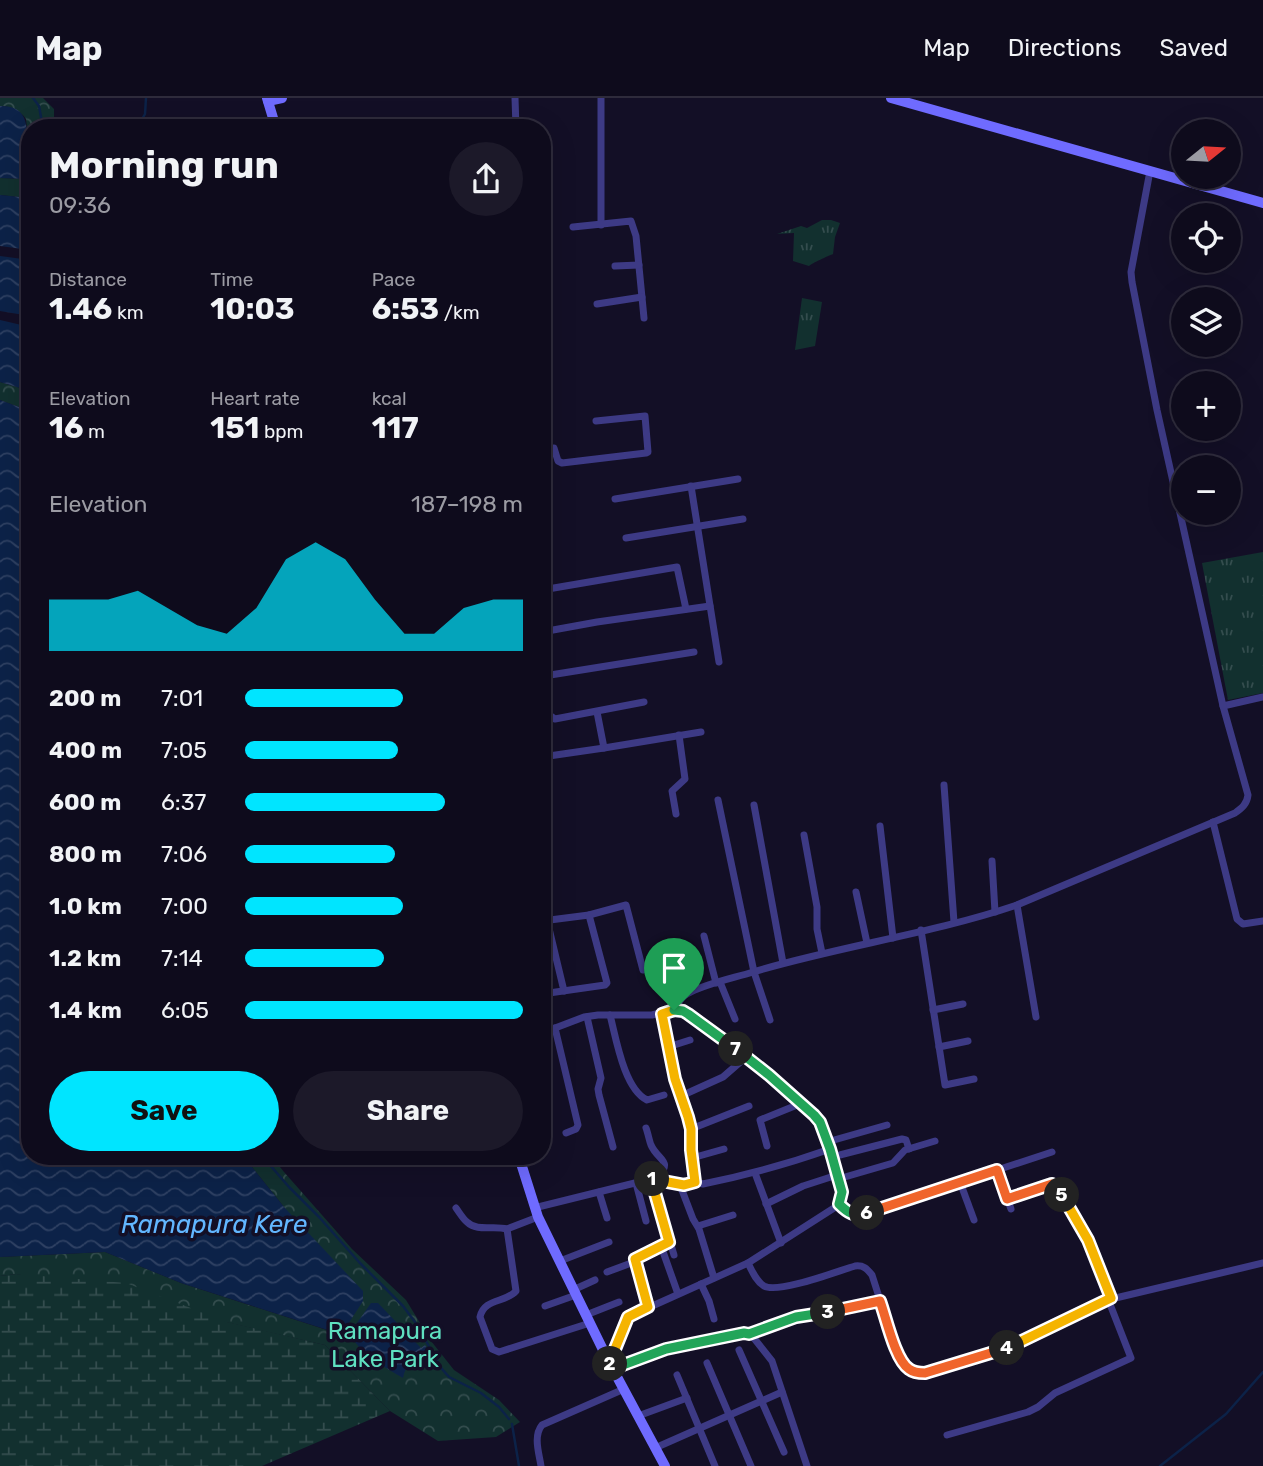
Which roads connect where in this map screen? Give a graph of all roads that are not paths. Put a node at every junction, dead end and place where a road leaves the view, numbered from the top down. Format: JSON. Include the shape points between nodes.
{"nodes":[{"id":1,"x":282,"y":98,"type":"edge"},
{"id":2,"x":515,"y":98,"type":"edge"},
{"id":3,"x":601,"y":98,"type":"edge"},
{"id":4,"x":891,"y":98,"type":"edge"},
{"id":5,"x":268,"y":100,"type":"edge"},
{"id":6,"x":273,"y":119,"type":"edge"},
{"id":7,"x":516,"y":119,"type":"edge"},
{"id":8,"x":1150,"y":171,"type":"junction"},
{"id":9,"x":1263,"y":203,"type":"edge"},
{"id":10,"x":601,"y":225,"type":"junction"},
{"id":11,"x":573,"y":227,"type":"dead end"},
{"id":12,"x":639,"y":265,"type":"junction"},
{"id":13,"x":615,"y":266,"type":"dead end"},
{"id":14,"x":642,"y":298,"type":"junction"},
{"id":15,"x":597,"y":304,"type":"dead end"},
{"id":16,"x":644,"y":318,"type":"dead end"},
{"id":17,"x":596,"y":421,"type":"dead end"},
{"id":18,"x":551,"y":448,"type":"edge"},
{"id":19,"x":738,"y":479,"type":"dead end"},
{"id":20,"x":691,"y":486,"type":"junction"},
{"id":21,"x":615,"y":499,"type":"dead end"},
{"id":22,"x":743,"y":519,"type":"dead end"},
{"id":23,"x":698,"y":526,"type":"junction"},
{"id":24,"x":626,"y":538,"type":"dead end"},
{"id":25,"x":551,"y":588,"type":"edge"},
{"id":26,"x":710,"y":606,"type":"junction"},
{"id":27,"x":686,"y":608,"type":"junction"},
{"id":28,"x":551,"y":630,"type":"edge"},
{"id":29,"x":694,"y":652,"type":"dead end"},
{"id":30,"x":719,"y":662,"type":"dead end"},
{"id":31,"x":551,"y":669,"type":"edge"},
{"id":32,"x":1263,"y":697,"type":"edge"},
{"id":33,"x":644,"y":702,"type":"dead end"},
{"id":34,"x":1223,"y":706,"type":"junction"},
{"id":35,"x":597,"y":712,"type":"junction"},
{"id":36,"x":551,"y":718,"type":"edge"},
{"id":37,"x":701,"y":732,"type":"dead end"},
{"id":38,"x":679,"y":735,"type":"junction"},
{"id":39,"x":604,"y":748,"type":"junction"},
{"id":40,"x":551,"y":756,"type":"edge"},
{"id":41,"x":944,"y":785,"type":"dead end"},
{"id":42,"x":718,"y":800,"type":"dead end"},
{"id":43,"x":754,"y":805,"type":"dead end"},
{"id":44,"x":676,"y":814,"type":"dead end"},
{"id":45,"x":1213,"y":822,"type":"junction"},
{"id":46,"x":880,"y":826,"type":"dead end"},
{"id":47,"x":804,"y":835,"type":"dead end"},
{"id":48,"x":992,"y":861,"type":"dead end"},
{"id":49,"x":856,"y":892,"type":"dead end"},
{"id":50,"x":1017,"y":905,"type":"junction"},
{"id":51,"x":995,"y":912,"type":"junction"},
{"id":52,"x":589,"y":915,"type":"junction"},
{"id":53,"x":551,"y":919,"type":"edge"},
{"id":54,"x":1263,"y":921,"type":"edge"},
{"id":55,"x":954,"y":922,"type":"junction"},
{"id":56,"x":921,"y":930,"type":"junction"},
{"id":57,"x":704,"y":936,"type":"dead end"},
{"id":58,"x":892,"y":938,"type":"junction"},
{"id":59,"x":551,"y":942,"type":"edge"},
{"id":60,"x":867,"y":943,"type":"junction"},
{"id":61,"x":822,"y":953,"type":"junction"},
{"id":62,"x":783,"y":963,"type":"junction"},
{"id":63,"x":643,"y":970,"type":"dead end"},
{"id":64,"x":754,"y":972,"type":"junction"},
{"id":65,"x":718,"y":983,"type":"junction"},
{"id":66,"x":564,"y":991,"type":"junction"},
{"id":67,"x":551,"y":993,"type":"edge"},
{"id":68,"x":963,"y":1004,"type":"dead end"},
{"id":69,"x":674,"y":1010,"type":"junction"},
{"id":70,"x":933,"y":1010,"type":"junction"},
{"id":71,"x":662,"y":1014,"type":"junction"},
{"id":72,"x":610,"y":1015,"type":"junction"},
{"id":73,"x":587,"y":1017,"type":"junction"},
{"id":74,"x":1036,"y":1017,"type":"dead end"},
{"id":75,"x":735,"y":1019,"type":"dead end"},
{"id":76,"x":770,"y":1020,"type":"dead end"},
{"id":77,"x":555,"y":1028,"type":"junction"},
{"id":78,"x":551,"y":1030,"type":"edge"},
{"id":79,"x":690,"y":1040,"type":"dead end"},
{"id":80,"x":968,"y":1041,"type":"dead end"},
{"id":81,"x":939,"y":1046,"type":"junction"},
{"id":82,"x":668,"y":1047,"type":"junction"},
{"id":83,"x":746,"y":1057,"type":"junction"},
{"id":84,"x":974,"y":1079,"type":"dead end"},
{"id":85,"x":664,"y":1095,"type":"dead end"},
{"id":86,"x":681,"y":1096,"type":"junction"},
{"id":87,"x":802,"y":1103,"type":"junction"},
{"id":88,"x":748,"y":1106,"type":"dead end"},
{"id":89,"x":887,"y":1125,"type":"dead end"},
{"id":90,"x":646,"y":1128,"type":"dead end"},
{"id":91,"x":691,"y":1129,"type":"junction"},
{"id":92,"x":566,"y":1133,"type":"dead end"},
{"id":93,"x":935,"y":1140,"type":"dead end"},
{"id":94,"x":767,"y":1146,"type":"dead end"},
{"id":95,"x":614,"y":1147,"type":"dead end"},
{"id":96,"x":830,"y":1149,"type":"junction"},
{"id":97,"x":909,"y":1149,"type":"junction"},
{"id":98,"x":723,"y":1150,"type":"dead end"},
{"id":99,"x":1052,"y":1152,"type":"dead end"},
{"id":100,"x":692,"y":1158,"type":"junction"},
{"id":101,"x":521,"y":1165,"type":"edge"},
{"id":102,"x":997,"y":1170,"type":"junction"},
{"id":103,"x":755,"y":1173,"type":"junction"},
{"id":104,"x":838,"y":1177,"type":"junction"},
{"id":105,"x":654,"y":1179,"type":"junction"},
{"id":106,"x":695,"y":1182,"type":"junction"},
{"id":107,"x":960,"y":1182,"type":"junction"},
{"id":108,"x":636,"y":1183,"type":"junction"},
{"id":109,"x":680,"y":1185,"type":"junction"},
{"id":110,"x":598,"y":1192,"type":"junction"},
{"id":111,"x":1007,"y":1199,"type":"junction"},
{"id":112,"x":766,"y":1204,"type":"junction"},
{"id":113,"x":839,"y":1204,"type":"junction"},
{"id":114,"x":456,"y":1208,"type":"dead end"},
{"id":115,"x":1011,"y":1209,"type":"dead end"},
{"id":116,"x":536,"y":1212,"type":"junction"},
{"id":117,"x":733,"y":1215,"type":"dead end"},
{"id":118,"x":607,"y":1218,"type":"dead end"},
{"id":119,"x":974,"y":1220,"type":"dead end"},
{"id":120,"x":646,"y":1222,"type":"dead end"},
{"id":121,"x":698,"y":1226,"type":"junction"},
{"id":122,"x":507,"y":1229,"type":"junction"},
{"id":123,"x":609,"y":1242,"type":"dead end"},
{"id":124,"x":669,"y":1242,"type":"junction"},
{"id":125,"x":781,"y":1243,"type":"junction"},
{"id":126,"x":661,"y":1246,"type":"junction"},
{"id":127,"x":674,"y":1255,"type":"dead end"},
{"id":128,"x":559,"y":1261,"type":"junction"},
{"id":129,"x":634,"y":1262,"type":"junction"},
{"id":130,"x":1263,"y":1263,"type":"edge"},
{"id":131,"x":748,"y":1264,"type":"junction"},
{"id":132,"x":607,"y":1272,"type":"dead end"},
{"id":133,"x":714,"y":1278,"type":"junction"},
{"id":134,"x":595,"y":1280,"type":"dead end"},
{"id":135,"x":702,"y":1284,"type":"junction"},
{"id":136,"x":575,"y":1293,"type":"junction"},
{"id":137,"x":678,"y":1294,"type":"junction"},
{"id":138,"x":1109,"y":1299,"type":"junction"},
{"id":139,"x":880,"y":1301,"type":"junction"},
{"id":140,"x":619,"y":1302,"type":"dead end"},
{"id":141,"x":545,"y":1306,"type":"dead end"},
{"id":142,"x":648,"y":1307,"type":"junction"},
{"id":143,"x":714,"y":1318,"type":"dead end"},
{"id":144,"x":588,"y":1319,"type":"junction"},
{"id":145,"x":749,"y":1334,"type":"junction"},
{"id":146,"x":739,"y":1350,"type":"dead end"},
{"id":147,"x":707,"y":1363,"type":"dead end"},
{"id":148,"x":610,"y":1365,"type":"junction"},
{"id":149,"x":677,"y":1375,"type":"dead end"},
{"id":150,"x":624,"y":1389,"type":"junction"},
{"id":151,"x":782,"y":1392,"type":"junction"},
{"id":152,"x":687,"y":1398,"type":"junction"},
{"id":153,"x":761,"y":1401,"type":"junction"},
{"id":154,"x":730,"y":1415,"type":"junction"},
{"id":155,"x":638,"y":1416,"type":"junction"},
{"id":156,"x":699,"y":1428,"type":"junction"},
{"id":157,"x":947,"y":1435,"type":"dead end"},
{"id":158,"x":655,"y":1448,"type":"junction"},
{"id":159,"x":783,"y":1452,"type":"dead end"},
{"id":160,"x":541,"y":1466,"type":"edge"},
{"id":161,"x":665,"y":1466,"type":"edge"},
{"id":162,"x":715,"y":1466,"type":"edge"},
{"id":163,"x":751,"y":1466,"type":"edge"},
{"id":164,"x":807,"y":1466,"type":"edge"}],
"edges":[{"from":1,"to":5,"type":"main road"},
{"from":2,"to":7,"type":"street"},
{"from":3,"to":10,"type":"street"},
{"from":4,"to":8,"type":"main road"},
{"from":5,"to":6,"type":"main road"},
{"from":8,"to":9,"type":"main road"},
{"from":8,"to":34,"type":"street","via":[[1132,282]]},
{"from":10,"to":11,"type":"street"},
{"from":10,"to":12,"type":"street","via":[[631,221]]},
{"from":12,"to":13,"type":"street"},
{"from":12,"to":14,"type":"street"},
{"from":14,"to":15,"type":"street"},
{"from":14,"to":16,"type":"street"},
{"from":17,"to":18,"type":"street","via":[[645,416],[648,452],[562,463]]},
{"from":19,"to":20,"type":"street"},
{"from":20,"to":21,"type":"street"},
{"from":20,"to":23,"type":"street"},
{"from":22,"to":23,"type":"street"},
{"from":23,"to":24,"type":"street"},
{"from":23,"to":26,"type":"street"},
{"from":25,"to":27,"type":"street","via":[[677,567]]},
{"from":26,"to":27,"type":"street"},
{"from":26,"to":30,"type":"street"},
{"from":27,"to":28,"type":"street"},
{"from":29,"to":31,"type":"street"},
{"from":32,"to":34,"type":"street"},
{"from":33,"to":35,"type":"street"},
{"from":34,"to":45,"type":"street","via":[[1248,800],[1235,813]]},
{"from":35,"to":36,"type":"street"},
{"from":35,"to":39,"type":"street"},
{"from":37,"to":38,"type":"street"},
{"from":38,"to":39,"type":"street"},
{"from":38,"to":44,"type":"street","via":[[685,779],[672,791]]},
{"from":39,"to":40,"type":"street"},
{"from":41,"to":55,"type":"street"},
{"from":42,"to":64,"type":"street"},
{"from":43,"to":62,"type":"street"},
{"from":45,"to":50,"type":"street"},
{"from":45,"to":54,"type":"street","via":[[1237,919],[1243,923]]},
{"from":46,"to":58,"type":"street"},
{"from":47,"to":61,"type":"street"},
{"from":48,"to":51,"type":"street"},
{"from":49,"to":60,"type":"street"},
{"from":50,"to":51,"type":"street"},
{"from":50,"to":74,"type":"street"},
{"from":51,"to":55,"type":"street"},
{"from":52,"to":53,"type":"street"},
{"from":52,"to":63,"type":"street","via":[[626,905]]},
{"from":52,"to":66,"type":"street","via":[[607,983]]},
{"from":55,"to":56,"type":"street"},
{"from":56,"to":58,"type":"street"},
{"from":56,"to":70,"type":"street"},
{"from":57,"to":65,"type":"street"},
{"from":58,"to":60,"type":"street"},
{"from":59,"to":66,"type":"street"},
{"from":60,"to":61,"type":"street"},
{"from":61,"to":62,"type":"street"},
{"from":62,"to":64,"type":"street"},
{"from":64,"to":65,"type":"street"},
{"from":64,"to":76,"type":"street"},
{"from":65,"to":69,"type":"street","via":[[684,995]]},
{"from":65,"to":75,"type":"street"},
{"from":66,"to":67,"type":"street"},
{"from":68,"to":70,"type":"street"},
{"from":69,"to":71,"type":"street"},
{"from":69,"to":83,"type":"street","via":[[688,1014]]},
{"from":70,"to":81,"type":"street"},
{"from":71,"to":72,"type":"street"},
{"from":71,"to":82,"type":"street"},
{"from":72,"to":73,"type":"street"},
{"from":72,"to":85,"type":"street","via":[[622,1062],[636,1091],[647,1100]]},
{"from":73,"to":77,"type":"street"},
{"from":73,"to":95,"type":"street","via":[[601,1078],[599,1095]]},
{"from":77,"to":78,"type":"street"},
{"from":77,"to":92,"type":"street","via":[[578,1125]]},
{"from":79,"to":82,"type":"street"},
{"from":80,"to":81,"type":"street"},
{"from":81,"to":84,"type":"street","via":[[945,1085]]},
{"from":82,"to":86,"type":"street"},
{"from":83,"to":86,"type":"street","via":[[723,1077]]},
{"from":83,"to":87,"type":"street"},
{"from":86,"to":91,"type":"street"},
{"from":87,"to":94,"type":"street","via":[[760,1120]]},
{"from":87,"to":96,"type":"street","via":[[820,1122]]},
{"from":88,"to":91,"type":"street"},
{"from":89,"to":96,"type":"street"},
{"from":90,"to":105,"type":"street","via":[[664,1164],[664,1171]]},
{"from":91,"to":100,"type":"street"},
{"from":93,"to":97,"type":"street"},
{"from":96,"to":97,"type":"street","via":[[902,1139]]},
{"from":96,"to":103,"type":"street"},
{"from":96,"to":104,"type":"street"},
{"from":97,"to":104,"type":"street","via":[[893,1163]]},
{"from":98,"to":100,"type":"street"},
{"from":99,"to":102,"type":"street"},
{"from":100,"to":106,"type":"street"},
{"from":101,"to":116,"type":"main road"},
{"from":102,"to":107,"type":"street"},
{"from":102,"to":111,"type":"street"},
{"from":103,"to":106,"type":"street"},
{"from":103,"to":112,"type":"street"},
{"from":104,"to":112,"type":"street","via":[[803,1186]]},
{"from":104,"to":113,"type":"street"},
{"from":105,"to":108,"type":"street"},
{"from":105,"to":109,"type":"street"},
{"from":105,"to":124,"type":"street"},
{"from":106,"to":109,"type":"street"},
{"from":107,"to":113,"type":"street","via":[[860,1215],[849,1214]]},
{"from":107,"to":119,"type":"street"},
{"from":108,"to":110,"type":"street"},
{"from":108,"to":120,"type":"street"},
{"from":109,"to":121,"type":"street"},
{"from":110,"to":116,"type":"street"},
{"from":110,"to":118,"type":"street"},
{"from":111,"to":115,"type":"street"},
{"from":111,"to":138,"type":"street","via":[[1052,1184],[1057,1187],[1088,1240]]},
{"from":112,"to":125,"type":"street"},
{"from":113,"to":125,"type":"street"},
{"from":114,"to":122,"type":"street","via":[[473,1226]]},
{"from":116,"to":122,"type":"street"},
{"from":116,"to":128,"type":"main road"},
{"from":117,"to":121,"type":"street"},
{"from":121,"to":133,"type":"street"},
{"from":122,"to":144,"type":"street","via":[[516,1292],[489,1303],[481,1312],[492,1349],[499,1352]]},
{"from":123,"to":128,"type":"street"},
{"from":124,"to":126,"type":"street"},
{"from":124,"to":127,"type":"street"},
{"from":125,"to":131,"type":"street"},
{"from":126,"to":129,"type":"street"},
{"from":126,"to":137,"type":"street"},
{"from":128,"to":136,"type":"main road"},
{"from":129,"to":132,"type":"street"},
{"from":129,"to":142,"type":"street"},
{"from":130,"to":138,"type":"street"},
{"from":131,"to":133,"type":"street"},
{"from":131,"to":139,"type":"street","via":[[756,1279],[770,1288],[862,1265],[872,1275]]},
{"from":133,"to":135,"type":"street"},
{"from":134,"to":136,"type":"street"},
{"from":135,"to":137,"type":"street"},
{"from":135,"to":143,"type":"street"},
{"from":136,"to":141,"type":"street"},
{"from":136,"to":144,"type":"main road"},
{"from":137,"to":142,"type":"street"},
{"from":138,"to":139,"type":"street","via":[[1018,1344],[925,1373],[902,1363]]},
{"from":138,"to":157,"type":"street","via":[[1131,1358],[1062,1390],[1028,1412]]},
{"from":139,"to":145,"type":"street","via":[[796,1317]]},
{"from":140,"to":144,"type":"street"},
{"from":142,"to":148,"type":"street","via":[[628,1317]]},
{"from":144,"to":148,"type":"main road"},
{"from":145,"to":148,"type":"street"},
{"from":145,"to":151,"type":"street","via":[[772,1361]]},
{"from":146,"to":153,"type":"street"},
{"from":147,"to":154,"type":"street"},
{"from":148,"to":150,"type":"main road"},
{"from":149,"to":152,"type":"street"},
{"from":150,"to":155,"type":"main road"},
{"from":150,"to":160,"type":"street","via":[[542,1425],[537,1435]]},
{"from":151,"to":153,"type":"street"},
{"from":151,"to":164,"type":"street"},
{"from":152,"to":155,"type":"street"},
{"from":152,"to":156,"type":"street"},
{"from":153,"to":154,"type":"street"},
{"from":153,"to":159,"type":"street"},
{"from":154,"to":156,"type":"street"},
{"from":154,"to":163,"type":"street"},
{"from":155,"to":158,"type":"main road"},
{"from":156,"to":158,"type":"street"},
{"from":156,"to":162,"type":"street"},
{"from":158,"to":161,"type":"main road"}]}
